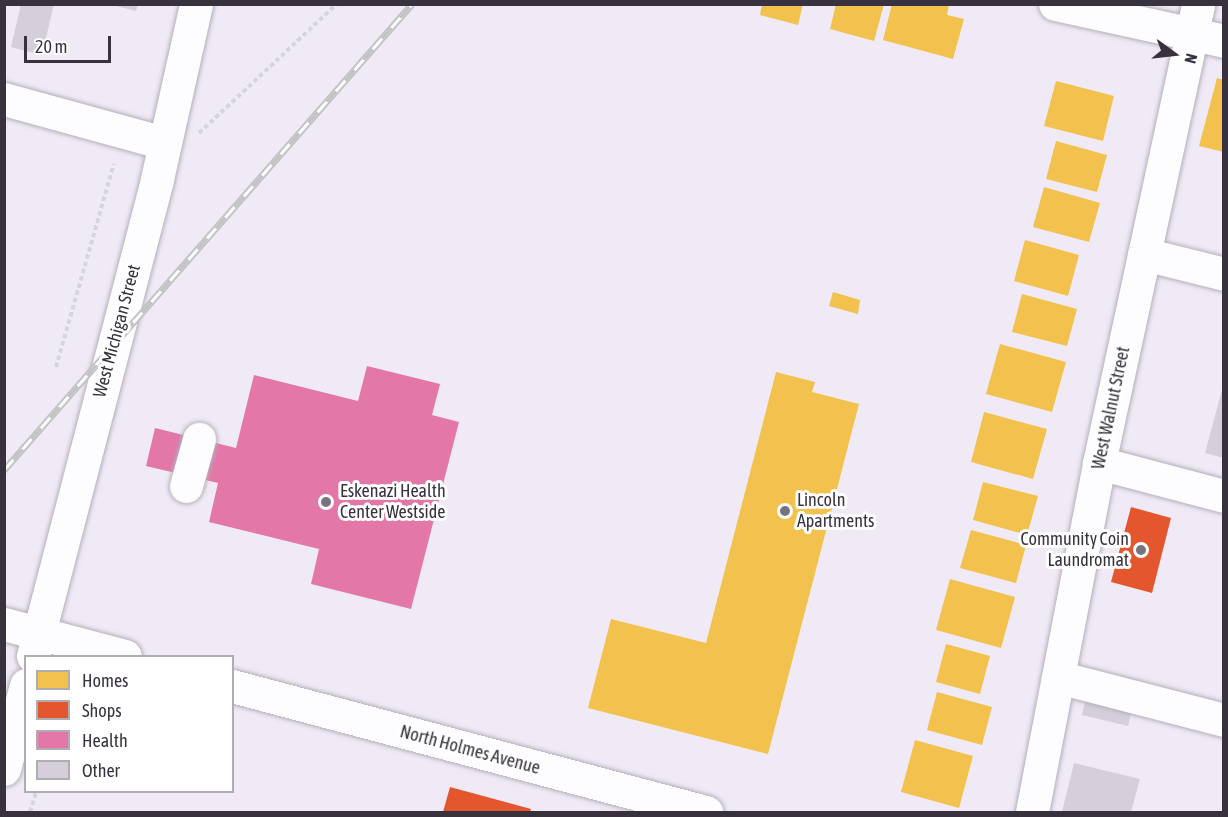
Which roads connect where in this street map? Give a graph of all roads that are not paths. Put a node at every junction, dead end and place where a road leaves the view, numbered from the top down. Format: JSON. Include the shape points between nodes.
{"nodes":[{"id":1,"x":196,"y":4,"type":"edge"},
{"id":2,"x":1055,"y":4,"type":"edge"},
{"id":3,"x":1195,"y":19,"type":"edge"},
{"id":4,"x":1224,"y":41,"type":"edge"},
{"id":5,"x":4,"y":99,"type":"edge"},
{"id":6,"x":164,"y":143,"type":"junction"},
{"id":7,"x":1144,"y":254,"type":"junction"},
{"id":8,"x":1224,"y":274,"type":"edge"},
{"id":9,"x":199,"y":439,"type":"dead end"},
{"id":10,"x":1099,"y":463,"type":"junction"},
{"id":11,"x":186,"y":486,"type":"dead end"},
{"id":12,"x":1224,"y":496,"type":"edge"},
{"id":13,"x":4,"y":624,"type":"edge"},
{"id":14,"x":35,"y":645,"type":"edge"},
{"id":15,"x":110,"y":655,"type":"edge"},
{"id":16,"x":1058,"y":677,"type":"junction"},
{"id":17,"x":234,"y":687,"type":"edge"},
{"id":18,"x":24,"y":693,"type":"edge"},
{"id":19,"x":1224,"y":720,"type":"edge"},
{"id":20,"x":4,"y":769,"type":"edge"},
{"id":21,"x":707,"y":813,"type":"edge"},
{"id":22,"x":1032,"y":813,"type":"edge"}],
"edges":[{"from":1,"to":6,"type":"street","name":"West Michigan Street"},
{"from":2,"to":3,"type":"street"},
{"from":3,"to":4,"type":"street"},
{"from":3,"to":7,"type":"street","name":"West Walnut Street"},
{"from":5,"to":6,"type":"street"},
{"from":6,"to":14,"type":"street","name":"West Michigan Street"},
{"from":7,"to":8,"type":"street"},
{"from":7,"to":10,"type":"street","name":"West Walnut Street"},
{"from":9,"to":11,"type":"street"},
{"from":10,"to":12,"type":"street"},
{"from":10,"to":16,"type":"street","name":"West Walnut Street"},
{"from":13,"to":14,"type":"street"},
{"from":14,"to":15,"type":"street"},
{"from":16,"to":19,"type":"street"},
{"from":16,"to":22,"type":"street","name":"West Walnut Street"},
{"from":17,"to":21,"type":"street","name":"North Holmes Avenue"},
{"from":18,"to":20,"type":"street"}]}
